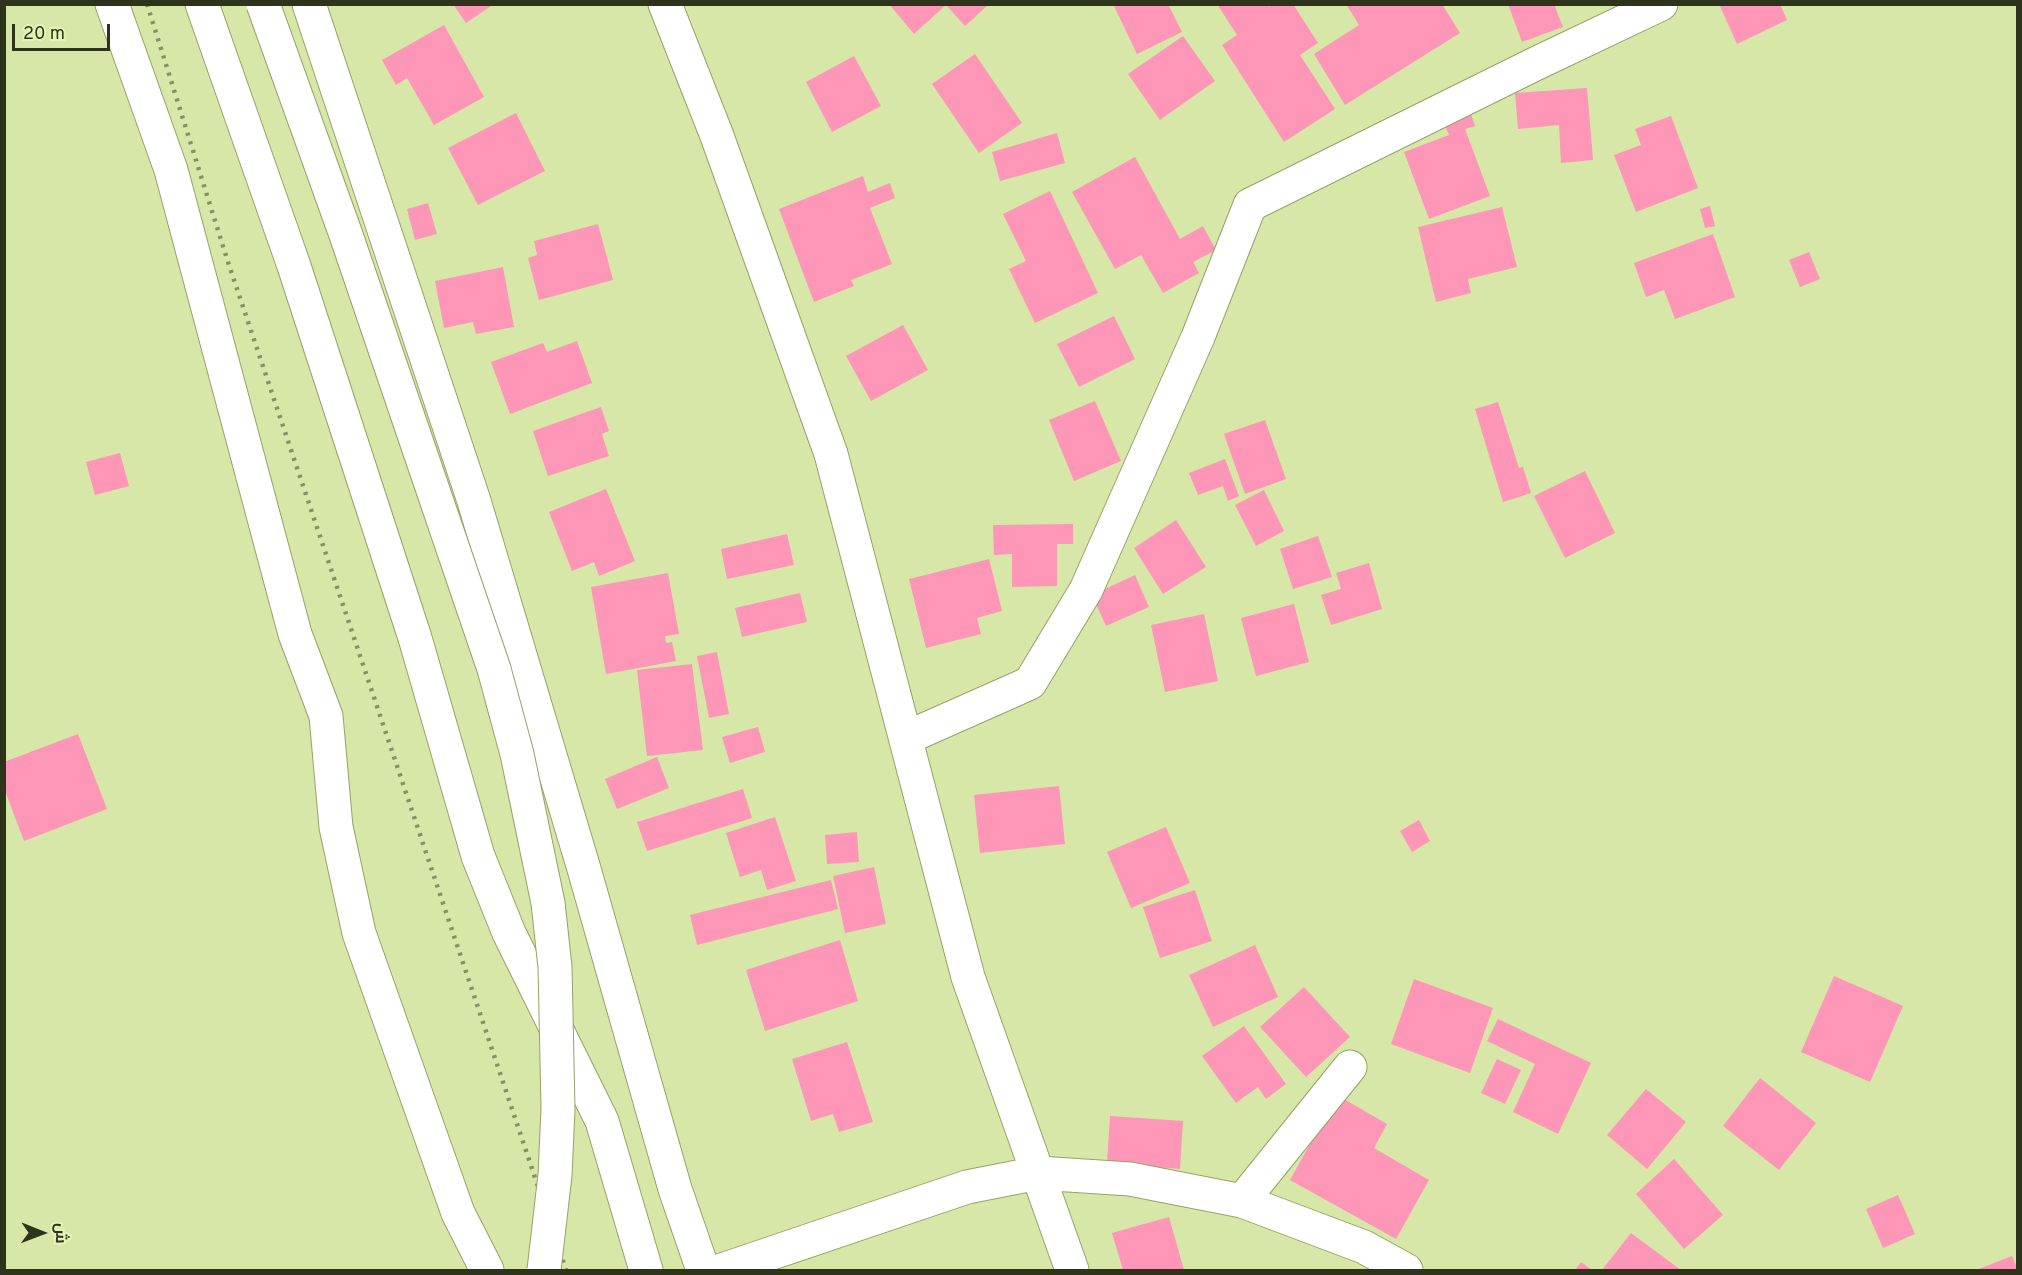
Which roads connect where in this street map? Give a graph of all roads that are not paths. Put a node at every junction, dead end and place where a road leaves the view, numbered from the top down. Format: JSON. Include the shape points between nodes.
{"nodes":[{"id":1,"x":112,"y":4,"type":"edge"},
{"id":2,"x":202,"y":4,"type":"edge"},
{"id":3,"x":263,"y":4,"type":"edge"},
{"id":4,"x":309,"y":4,"type":"edge"},
{"id":5,"x":665,"y":4,"type":"edge"},
{"id":6,"x":1661,"y":4,"type":"edge"},
{"id":7,"x":906,"y":738,"type":"junction"},
{"id":8,"x":1350,"y":1067,"type":"dead end"},
{"id":9,"x":1038,"y":1173,"type":"junction"},
{"id":10,"x":1242,"y":1201,"type":"junction"},
{"id":11,"x":487,"y":1270,"type":"edge"},
{"id":12,"x":544,"y":1270,"type":"edge"},
{"id":13,"x":646,"y":1270,"type":"edge"},
{"id":14,"x":703,"y":1270,"type":"edge"},
{"id":15,"x":722,"y":1270,"type":"edge"},
{"id":16,"x":1072,"y":1270,"type":"edge"},
{"id":17,"x":1406,"y":1270,"type":"edge"}],
"edges":[{"from":1,"to":11,"type":"main road","via":[[171,170],[295,634],[326,716],[336,827],[359,933],[458,1213]]},
{"from":2,"to":13,"type":"main road","via":[[294,266],[412,627],[478,856],[509,933],[602,1121]]},
{"from":3,"to":12,"type":"main road","bridge":true,"via":[[490,658],[517,754],[548,903],[555,967],[558,1109]]},
{"from":4,"to":14,"type":"main road","via":[[474,501],[675,1189]]},
{"from":5,"to":7,"type":"main road","via":[[717,136],[831,454]]},
{"from":6,"to":7,"type":"main road","via":[[1250,206],[1198,337],[1086,590],[1030,683]]},
{"from":7,"to":9,"type":"main road","via":[[968,976]]},
{"from":8,"to":10,"type":"main road"},
{"from":9,"to":10,"type":"main road","via":[[1130,1179]]},
{"from":9,"to":15,"type":"main road","via":[[967,1187]]},
{"from":9,"to":16,"type":"main road"},
{"from":10,"to":17,"type":"main road","via":[[1364,1247]]}]}
